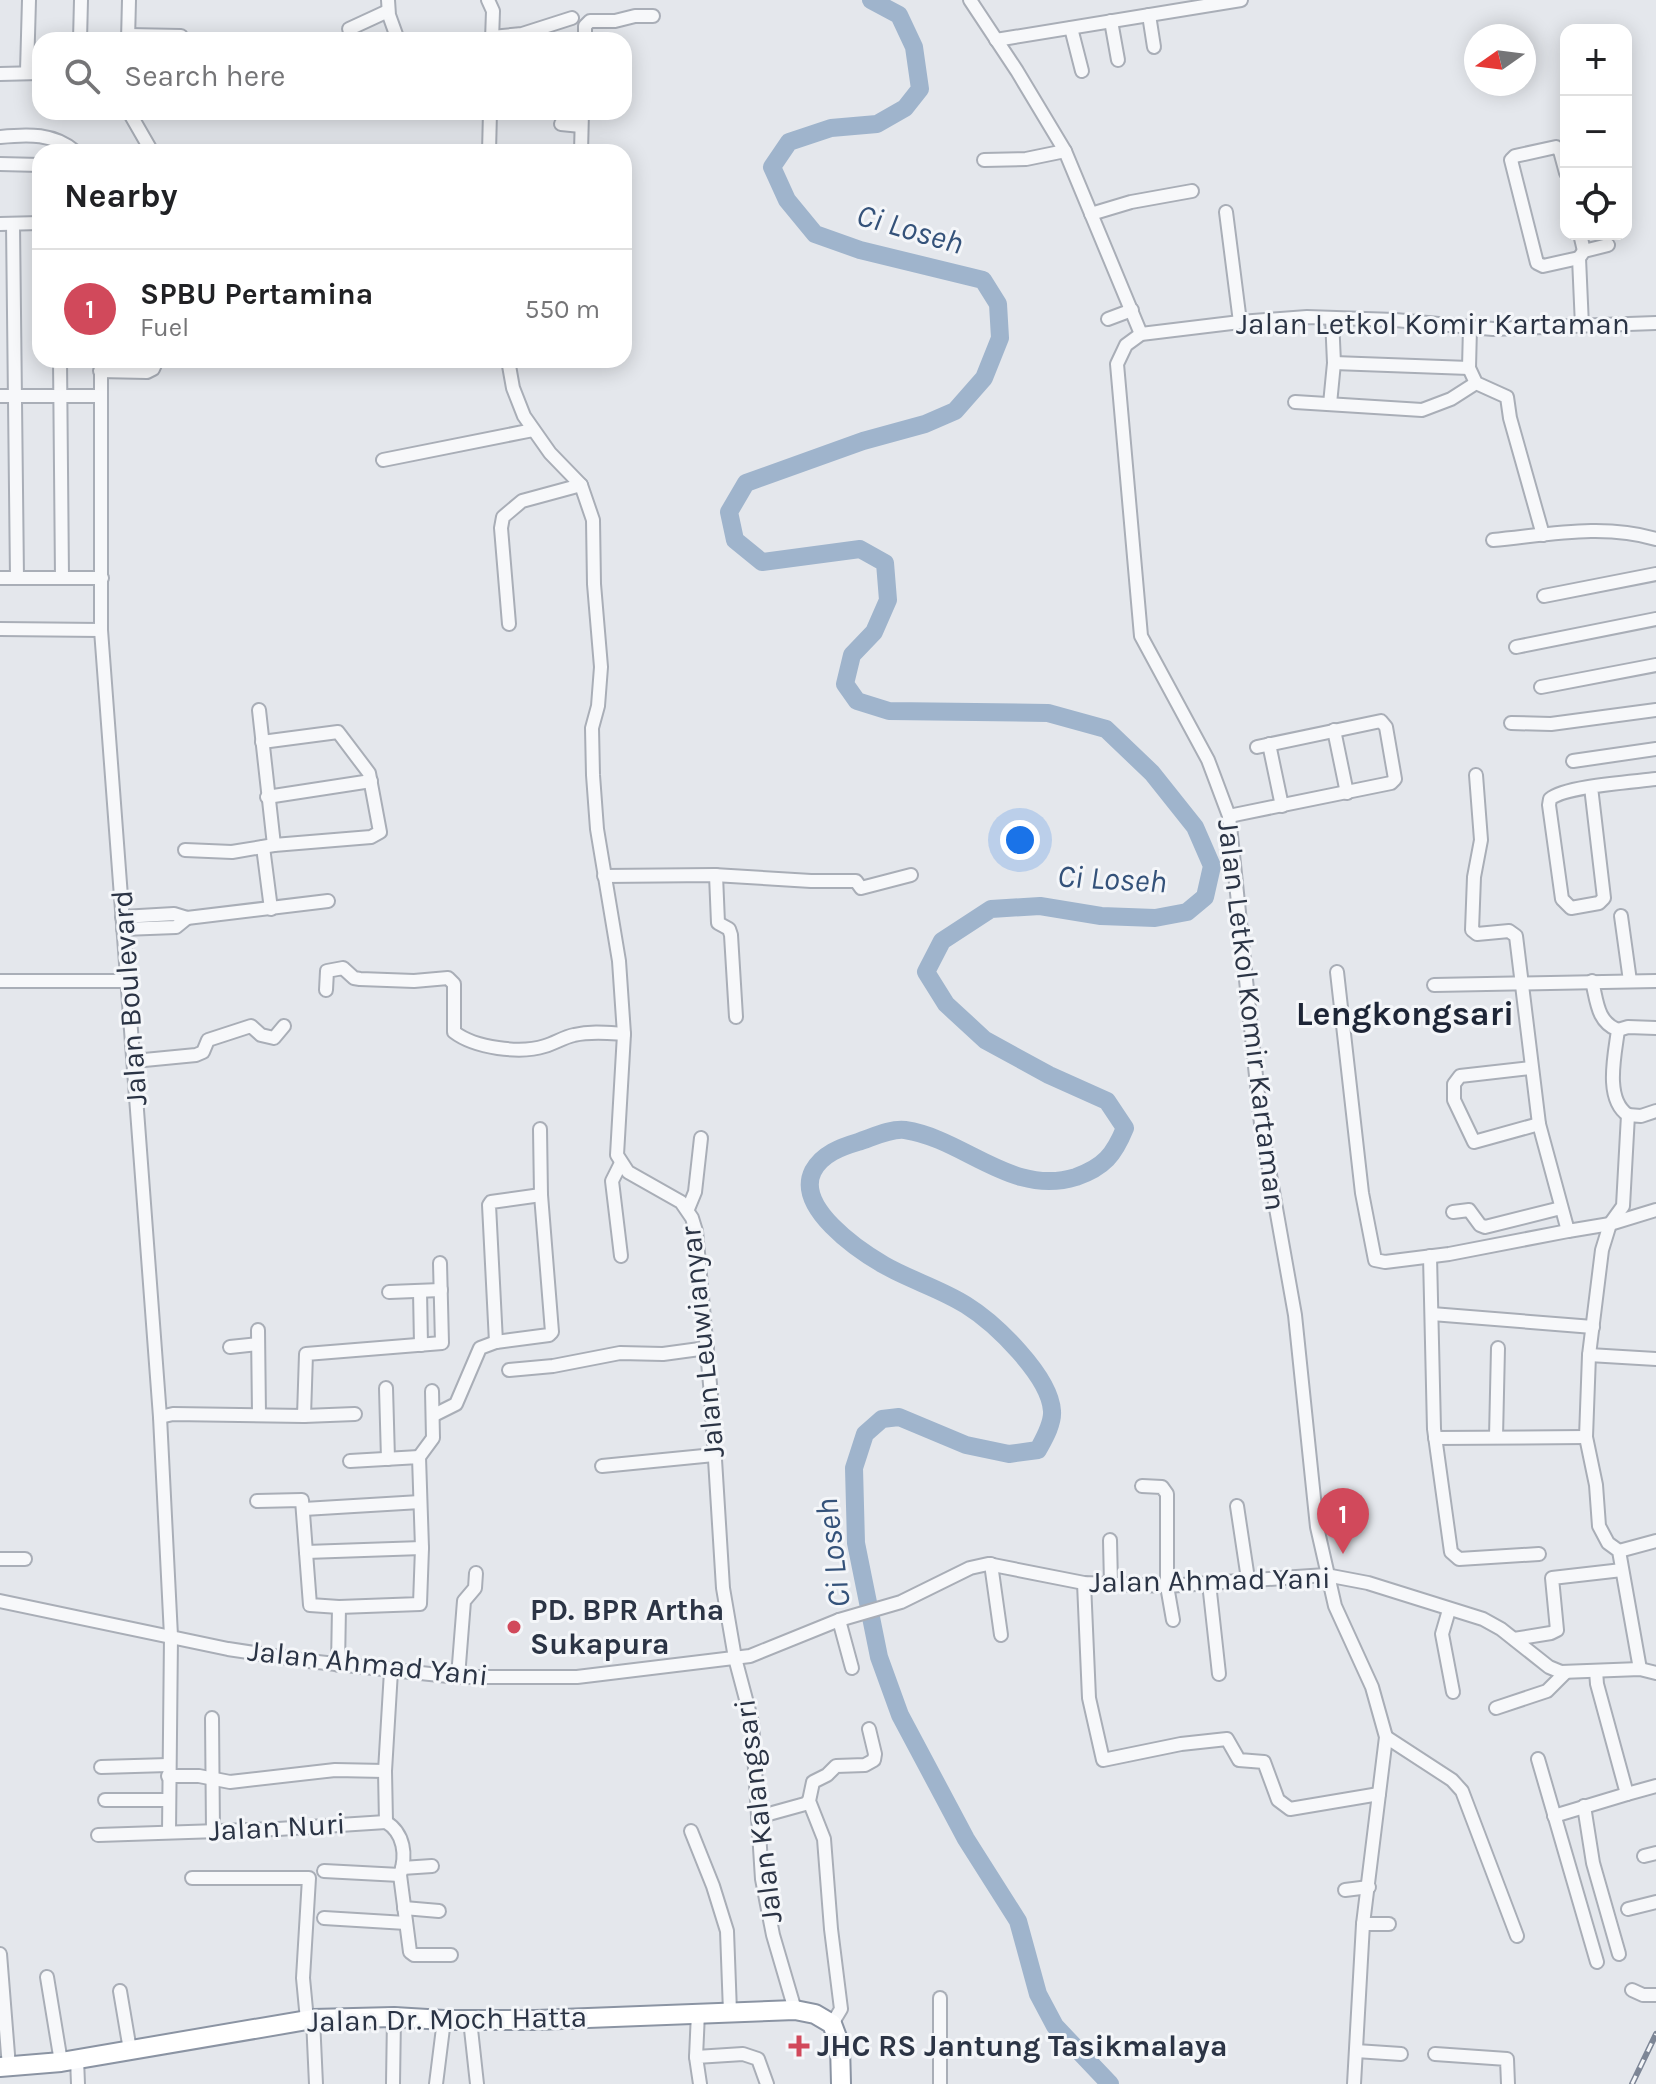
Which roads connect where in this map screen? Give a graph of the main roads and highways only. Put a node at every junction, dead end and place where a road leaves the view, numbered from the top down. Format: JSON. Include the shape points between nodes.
{"nodes":[{"id":1,"x":4,"y":2067,"type":"edge"},
{"id":2,"x":841,"y":2084,"type":"edge"}],
"edges":[{"from":1,"to":2,"type":"highway","name":"Jalan Dr. Moch Hatta","via":[[310,2019],[795,2010],[832,2024],[840,2045]]}]}
